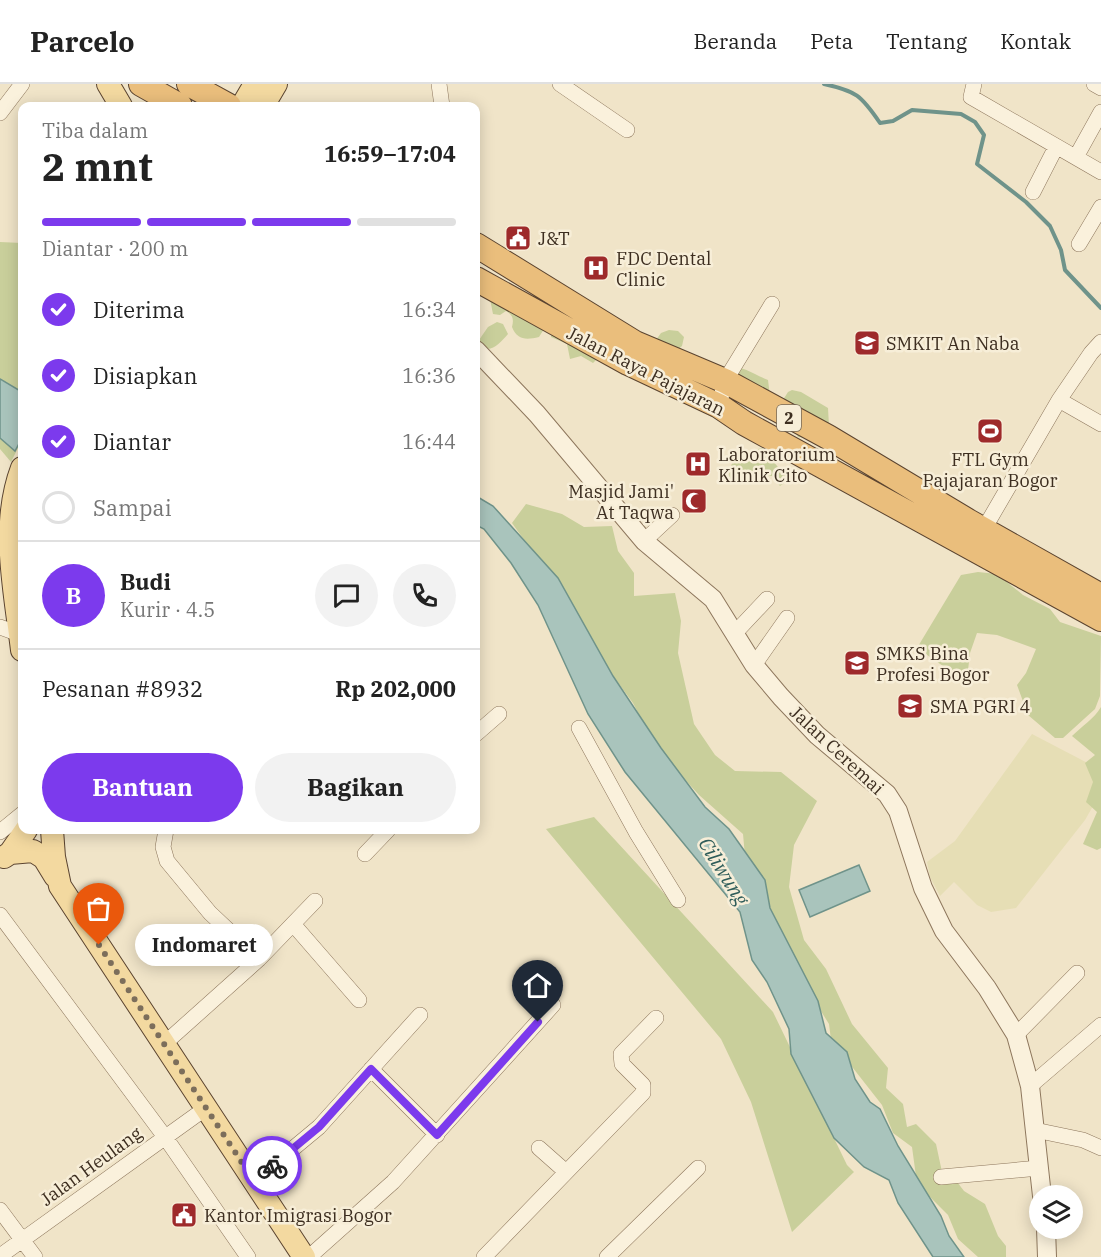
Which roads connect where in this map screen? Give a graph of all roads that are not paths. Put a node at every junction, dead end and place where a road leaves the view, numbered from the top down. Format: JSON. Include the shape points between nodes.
{"nodes":[{"id":1,"x":22,"y":84,"type":"edge"},
{"id":2,"x":108,"y":84,"type":"edge"},
{"id":3,"x":141,"y":84,"type":"edge"},
{"id":4,"x":189,"y":84,"type":"edge"},
{"id":5,"x":255,"y":84,"type":"edge"},
{"id":6,"x":276,"y":84,"type":"edge"},
{"id":7,"x":439,"y":84,"type":"edge"},
{"id":8,"x":560,"y":84,"type":"edge"},
{"id":9,"x":1094,"y":84,"type":"edge"},
{"id":10,"x":1101,"y":88,"type":"edge"},
{"id":11,"x":973,"y":90,"type":"edge"},
{"id":12,"x":119,"y":102,"type":"edge"},
{"id":13,"x":173,"y":102,"type":"edge"},
{"id":14,"x":222,"y":102,"type":"edge"},
{"id":15,"x":244,"y":102,"type":"edge"},
{"id":16,"x":265,"y":102,"type":"edge"},
{"id":17,"x":441,"y":102,"type":"edge"},
{"id":18,"x":1101,"y":112,"type":"edge"},
{"id":19,"x":0,"y":113,"type":"edge"},
{"id":20,"x":627,"y":130,"type":"dead end"},
{"id":21,"x":1056,"y":147,"type":"junction"},
{"id":22,"x":1076,"y":157,"type":"junction"},
{"id":23,"x":1101,"y":172,"type":"edge"},
{"id":24,"x":1033,"y":192,"type":"dead end"},
{"id":25,"x":1101,"y":207,"type":"edge"},
{"id":26,"x":1079,"y":244,"type":"dead end"},
{"id":27,"x":480,"y":247,"type":"edge"},
{"id":28,"x":480,"y":281,"type":"edge"},
{"id":29,"x":772,"y":304,"type":"dead end"},
{"id":30,"x":1101,"y":342,"type":"edge"},
{"id":31,"x":480,"y":354,"type":"edge"},
{"id":32,"x":725,"y":381,"type":"junction"},
{"id":33,"x":1059,"y":400,"type":"junction"},
{"id":34,"x":719,"y":406,"type":"junction"},
{"id":35,"x":1101,"y":424,"type":"edge"},
{"id":36,"x":18,"y":480,"type":"edge"},
{"id":37,"x":672,"y":515,"type":"dead end"},
{"id":38,"x":984,"y":529,"type":"junction"},
{"id":39,"x":644,"y":541,"type":"junction"},
{"id":40,"x":16,"y":550,"type":"edge"},
{"id":41,"x":1101,"y":596,"type":"edge"},
{"id":42,"x":767,"y":599,"type":"dead end"},
{"id":43,"x":787,"y":618,"type":"dead end"},
{"id":44,"x":1101,"y":619,"type":"edge"},
{"id":45,"x":734,"y":634,"type":"junction"},
{"id":46,"x":16,"y":636,"type":"edge"},
{"id":47,"x":754,"y":665,"type":"junction"},
{"id":48,"x":499,"y":714,"type":"dead end"},
{"id":49,"x":579,"y":728,"type":"dead end"},
{"id":50,"x":480,"y":731,"type":"edge"},
{"id":51,"x":18,"y":817,"type":"edge"},
{"id":52,"x":0,"y":832,"type":"edge"},
{"id":53,"x":23,"y":834,"type":"edge"},
{"id":54,"x":52,"y":834,"type":"edge"},
{"id":55,"x":165,"y":834,"type":"edge"},
{"id":56,"x":384,"y":834,"type":"edge"},
{"id":57,"x":365,"y":854,"type":"dead end"},
{"id":58,"x":5,"y":856,"type":"edge"},
{"id":59,"x":60,"y":886,"type":"junction"},
{"id":60,"x":678,"y":900,"type":"dead end"},
{"id":61,"x":315,"y":901,"type":"dead end"},
{"id":62,"x":0,"y":915,"type":"edge"},
{"id":63,"x":293,"y":924,"type":"junction"},
{"id":64,"x":259,"y":959,"type":"junction"},
{"id":65,"x":1077,"y":973,"type":"dead end"},
{"id":66,"x":359,"y":1000,"type":"dead end"},
{"id":67,"x":553,"y":1005,"type":"dead end"},
{"id":68,"x":420,"y":1015,"type":"dead end"},
{"id":69,"x":656,"y":1018,"type":"dead end"},
{"id":70,"x":1101,"y":1026,"type":"edge"},
{"id":71,"x":1016,"y":1035,"type":"junction"},
{"id":72,"x":164,"y":1044,"type":"junction"},
{"id":73,"x":371,"y":1069,"type":"junction"},
{"id":74,"x":1030,"y":1086,"type":"junction"},
{"id":75,"x":206,"y":1108,"type":"junction"},
{"id":76,"x":1035,"y":1130,"type":"junction"},
{"id":77,"x":437,"y":1135,"type":"junction"},
{"id":78,"x":165,"y":1137,"type":"junction"},
{"id":79,"x":539,"y":1148,"type":"dead end"},
{"id":80,"x":1101,"y":1148,"type":"edge"},
{"id":81,"x":698,"y":1168,"type":"dead end"},
{"id":82,"x":1039,"y":1168,"type":"junction"},
{"id":83,"x":565,"y":1171,"type":"junction"},
{"id":84,"x":941,"y":1177,"type":"dead end"},
{"id":85,"x":254,"y":1181,"type":"junction"},
{"id":86,"x":1041,"y":1185,"type":"edge"},
{"id":87,"x":0,"y":1210,"type":"edge"},
{"id":88,"x":1046,"y":1239,"type":"edge"},
{"id":89,"x":22,"y":1240,"type":"junction"},
{"id":90,"x":0,"y":1256,"type":"edge"},
{"id":91,"x":35,"y":1257,"type":"edge"},
{"id":92,"x":248,"y":1257,"type":"edge"},
{"id":93,"x":304,"y":1257,"type":"edge"},
{"id":94,"x":309,"y":1257,"type":"edge"},
{"id":95,"x":484,"y":1257,"type":"edge"},
{"id":96,"x":607,"y":1257,"type":"edge"},
{"id":97,"x":1047,"y":1257,"type":"edge"}],
"edges":[{"from":1,"to":19,"type":"street"},
{"from":2,"to":12,"type":"main road"},
{"from":3,"to":13,"type":"highway"},
{"from":4,"to":14,"type":"highway"},
{"from":5,"to":15,"type":"main road"},
{"from":6,"to":16,"type":"main road"},
{"from":7,"to":17,"type":"street"},
{"from":8,"to":20,"type":"street"},
{"from":9,"to":10,"type":"street"},
{"from":11,"to":21,"type":"street"},
{"from":18,"to":22,"type":"street"},
{"from":21,"to":22,"type":"street"},
{"from":21,"to":24,"type":"street"},
{"from":22,"to":23,"type":"street"},
{"from":25,"to":26,"type":"street"},
{"from":27,"to":32,"type":"highway","name":"Jalan Raya Pajajaran","number":"2","via":[[635,343]]},
{"from":28,"to":34,"type":"highway","name":"Jalan Raya Pajajaran","number":"2","via":[[628,363]]},
{"from":29,"to":32,"type":"street"},
{"from":30,"to":33,"type":"street"},
{"from":31,"to":39,"type":"street","name":"Jalan Ceremai","via":[[537,414]]},
{"from":32,"to":34,"type":"street"},
{"from":32,"to":38,"type":"highway","name":"Jalan Raya Pajajaran","number":"2"},
{"from":33,"to":35,"type":"street"},
{"from":33,"to":38,"type":"street"},
{"from":34,"to":44,"type":"highway","name":"Jalan Raya Pajajaran","number":"2"},
{"from":36,"to":40,"type":"main road","via":[[14,491]]},
{"from":37,"to":39,"type":"street"},
{"from":38,"to":41,"type":"highway","name":"Jalan Raya Pajajaran","number":"2"},
{"from":39,"to":45,"type":"street","name":"Jalan Ceremai","via":[[713,599]]},
{"from":40,"to":46,"type":"main road"},
{"from":42,"to":45,"type":"street"},
{"from":43,"to":47,"type":"street"},
{"from":45,"to":47,"type":"street","name":"Jalan Ceremai"},
{"from":47,"to":71,"type":"street","name":"Jalan Ceremai","via":[[818,735],[886,794],[898,811],[923,888],[944,931]]},
{"from":48,"to":50,"type":"street"},
{"from":49,"to":60,"type":"street"},
{"from":51,"to":52,"type":"street"},
{"from":53,"to":58,"type":"main road"},
{"from":54,"to":59,"type":"main road"},
{"from":55,"to":64,"type":"street","via":[[163,847],[167,861],[210,913]]},
{"from":56,"to":57,"type":"street"},
{"from":58,"to":59,"type":"main road","via":[[27,850],[40,854]]},
{"from":59,"to":72,"type":"main road"},
{"from":61,"to":63,"type":"street"},
{"from":62,"to":78,"type":"street"},
{"from":63,"to":64,"type":"street"},
{"from":63,"to":66,"type":"street"},
{"from":64,"to":72,"type":"street"},
{"from":65,"to":71,"type":"street"},
{"from":67,"to":77,"type":"street"},
{"from":68,"to":73,"type":"street"},
{"from":69,"to":83,"type":"street","via":[[621,1054],[622,1064],[643,1085],[642,1093]]},
{"from":70,"to":74,"type":"street"},
{"from":71,"to":74,"type":"street","name":"Jalan Ceremai"},
{"from":72,"to":75,"type":"main road"},
{"from":73,"to":77,"type":"street"},
{"from":73,"to":85,"type":"street","via":[[313,1134]]},
{"from":74,"to":76,"type":"street","name":"Jalan Ceremai"},
{"from":75,"to":78,"type":"street","name":"Jalan Heulang"},
{"from":75,"to":85,"type":"main road"},
{"from":76,"to":80,"type":"street"},
{"from":76,"to":82,"type":"street","name":"Jalan Ceremai"},
{"from":77,"to":94,"type":"street","via":[[393,1182]]},
{"from":78,"to":89,"type":"street","name":"Jalan Heulang"},
{"from":78,"to":92,"type":"street"},
{"from":79,"to":83,"type":"street"},
{"from":81,"to":96,"type":"street"},
{"from":82,"to":84,"type":"street"},
{"from":82,"to":86,"type":"street","name":"Jalan Ceremai"},
{"from":83,"to":95,"type":"street"},
{"from":85,"to":93,"type":"main road"},
{"from":87,"to":89,"type":"street"},
{"from":88,"to":97,"type":"street"},
{"from":89,"to":90,"type":"street","name":"Jalan Heulang"},
{"from":89,"to":91,"type":"street"}]}
